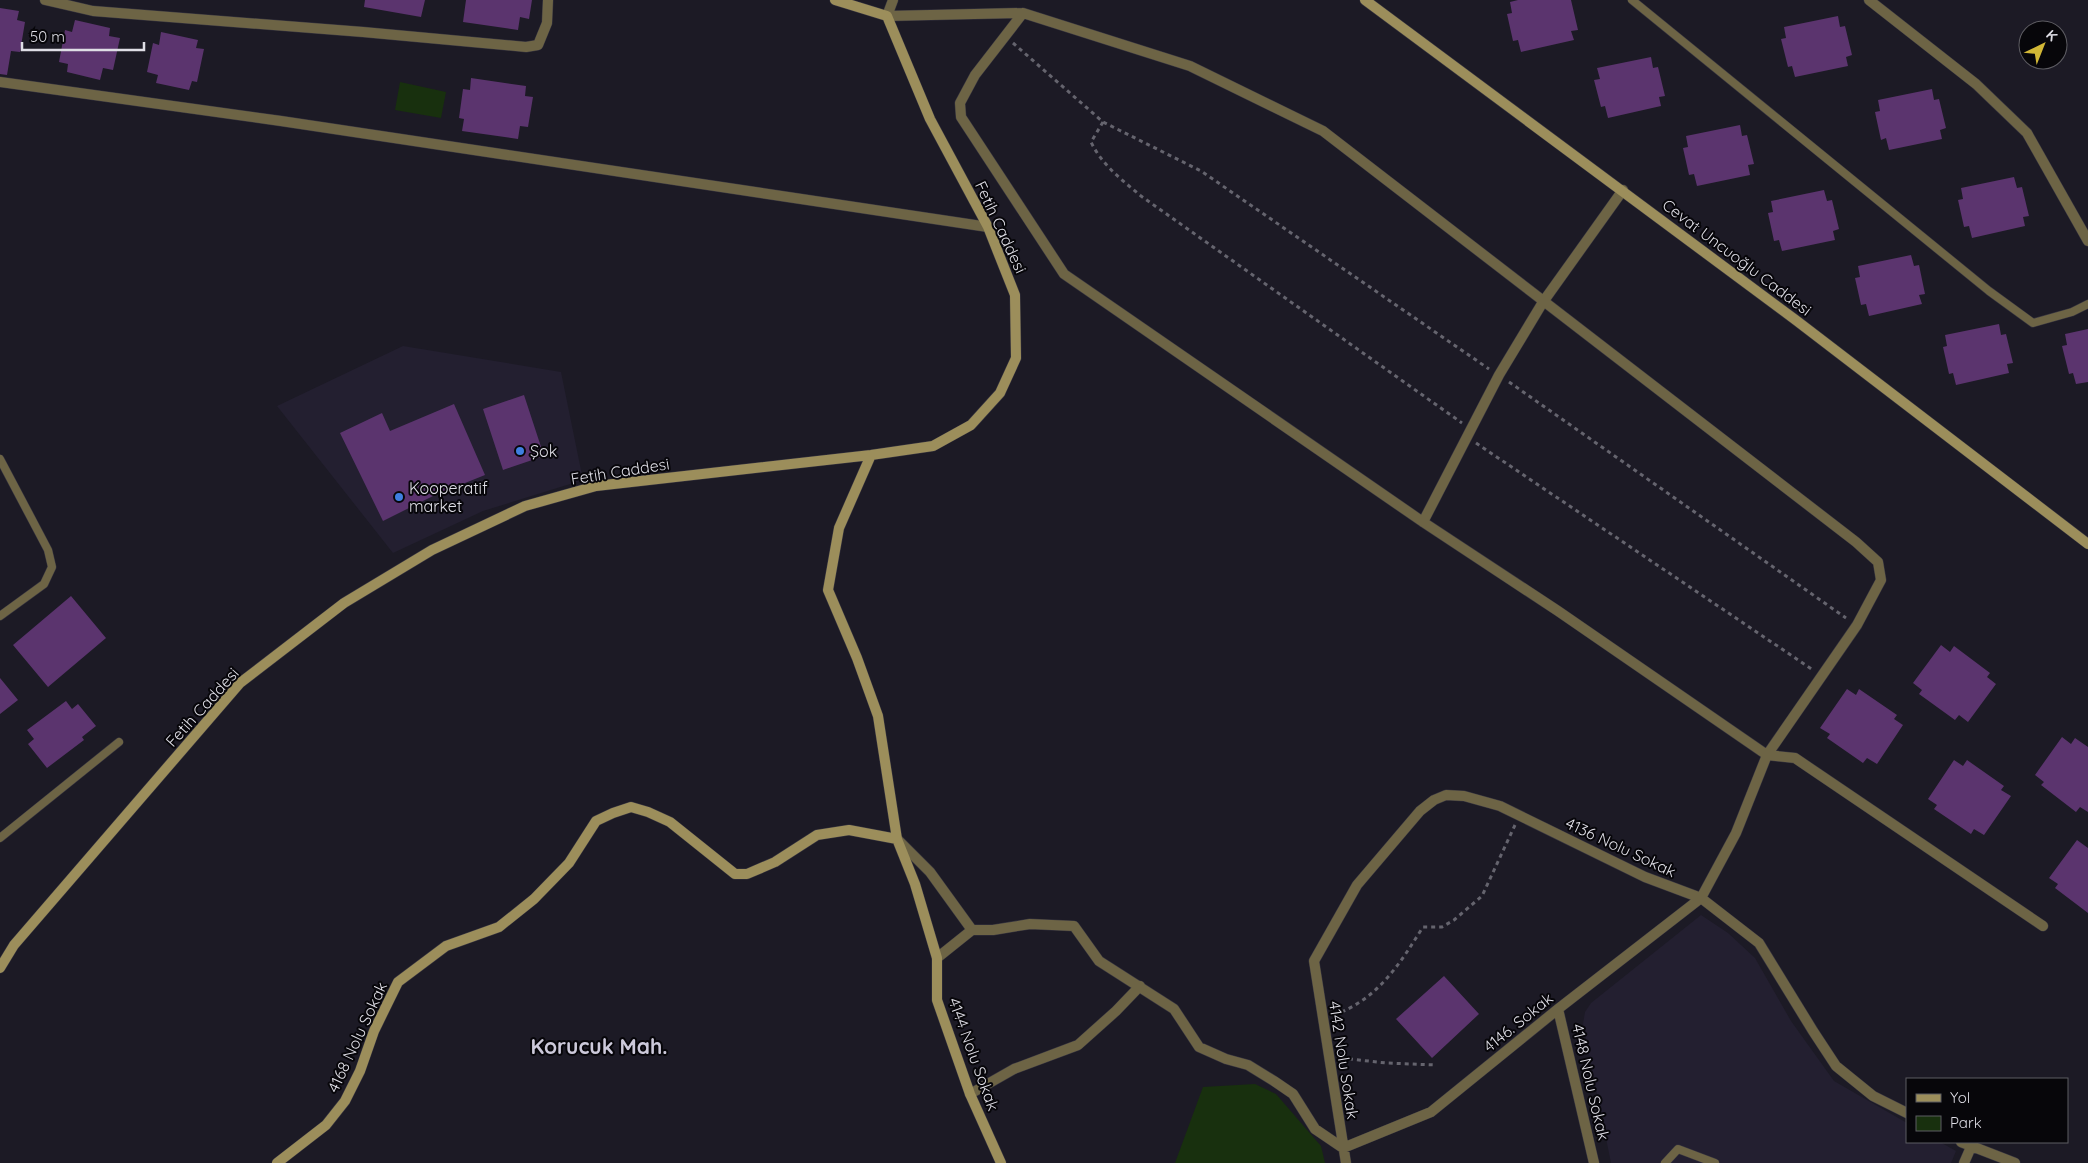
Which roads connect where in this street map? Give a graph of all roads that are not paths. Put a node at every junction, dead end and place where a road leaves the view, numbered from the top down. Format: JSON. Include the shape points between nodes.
{"nodes":[{"id":1,"x":45,"y":0,"type":"edge"},
{"id":2,"x":548,"y":0,"type":"edge"},
{"id":3,"x":834,"y":0,"type":"edge"},
{"id":4,"x":893,"y":0,"type":"edge"},
{"id":5,"x":1365,"y":0,"type":"edge"},
{"id":6,"x":1632,"y":0,"type":"edge"},
{"id":7,"x":1869,"y":0,"type":"edge"},
{"id":8,"x":1023,"y":13,"type":"junction"},
{"id":9,"x":887,"y":16,"type":"junction"},
{"id":10,"x":0,"y":82,"type":"edge"},
{"id":11,"x":1623,"y":190,"type":"junction"},
{"id":12,"x":988,"y":227,"type":"junction"},
{"id":13,"x":2088,"y":241,"type":"edge"},
{"id":14,"x":1543,"y":302,"type":"junction"},
{"id":15,"x":2088,"y":304,"type":"edge"},
{"id":16,"x":871,"y":455,"type":"junction"},
{"id":17,"x":0,"y":458,"type":"edge"},
{"id":18,"x":1423,"y":522,"type":"junction"},
{"id":19,"x":2088,"y":544,"type":"edge"},
{"id":20,"x":0,"y":616,"type":"edge"},
{"id":21,"x":119,"y":742,"type":"dead end"},
{"id":22,"x":1767,"y":755,"type":"junction"},
{"id":23,"x":0,"y":838,"type":"edge"},
{"id":24,"x":897,"y":839,"type":"junction"},
{"id":25,"x":1701,"y":898,"type":"junction"},
{"id":26,"x":2044,"y":926,"type":"dead end"},
{"id":27,"x":972,"y":930,"type":"junction"},
{"id":28,"x":937,"y":958,"type":"junction"},
{"id":29,"x":1314,"y":961,"type":"joint"},
{"id":30,"x":0,"y":968,"type":"edge"},
{"id":31,"x":1140,"y":986,"type":"junction"},
{"id":32,"x":1558,"y":1009,"type":"junction"},
{"id":33,"x":970,"y":1094,"type":"junction"},
{"id":34,"x":1906,"y":1112,"type":"edge"},
{"id":35,"x":1966,"y":1144,"type":"edge"},
{"id":36,"x":1343,"y":1148,"type":"junction"},
{"id":37,"x":277,"y":1163,"type":"edge"},
{"id":38,"x":1001,"y":1163,"type":"edge"},
{"id":39,"x":1346,"y":1163,"type":"edge"},
{"id":40,"x":1594,"y":1163,"type":"edge"},
{"id":41,"x":1665,"y":1163,"type":"edge"},
{"id":42,"x":1715,"y":1163,"type":"edge"},
{"id":43,"x":1964,"y":1163,"type":"edge"},
{"id":44,"x":2015,"y":1163,"type":"edge"}],
"edges":[{"from":1,"to":2,"type":"street","via":[[94,11],[526,48],[538,45],[547,23]]},
{"from":3,"to":9,"type":"street"},
{"from":4,"to":9,"type":"street"},
{"from":5,"to":11,"type":"street","name":"Cevat Uncuoğlu Caddesi"},
{"from":6,"to":15,"type":"lane","via":[[2033,323]]},
{"from":7,"to":13,"type":"street","via":[[1976,84],[2027,134]]},
{"from":8,"to":9,"type":"street"},
{"from":8,"to":14,"type":"street","via":[[1190,66],[1324,131]]},
{"from":8,"to":18,"type":"street","via":[[975,75],[960,103],[961,117],[1064,274]]},
{"from":9,"to":12,"type":"street","name":"Fetih Caddesi","via":[[930,119]]},
{"from":10,"to":12,"type":"street"},
{"from":11,"to":14,"type":"street"},
{"from":11,"to":19,"type":"street","name":"Cevat Uncuoğlu Caddesi"},
{"from":12,"to":16,"type":"street","name":"Fetih Caddesi","via":[[1015,295],[1016,358],[1000,393],[971,425],[934,446]]},
{"from":14,"to":18,"type":"street","via":[[1498,375]]},
{"from":14,"to":22,"type":"street","via":[[1878,562],[1881,580],[1857,625]]},
{"from":16,"to":24,"type":"street","name":"4144 Nolu Sokak","via":[[839,528],[828,590],[878,716]]},
{"from":16,"to":30,"type":"street","name":"Fetih Caddesi","via":[[596,486],[525,506],[432,550],[344,602],[240,683],[14,945]]},
{"from":17,"to":20,"type":"lane","via":[[48,550],[52,567],[44,584]]},
{"from":18,"to":22,"type":"street"},
{"from":21,"to":23,"type":"lane"},
{"from":22,"to":25,"type":"street","via":[[1736,833]]},
{"from":22,"to":26,"type":"street","via":[[1795,758]]},
{"from":24,"to":27,"type":"street","via":[[930,872]]},
{"from":24,"to":28,"type":"street","name":"4144 Nolu Sokak","via":[[915,884]]},
{"from":24,"to":37,"type":"street","name":"4168 Nolu Sokak","via":[[849,830],[817,835],[775,862],[747,874],[735,874],[670,822],[631,807],[613,812],[596,822],[568,863],[534,899],[498,927],[446,946],[398,982],[344,1101],[326,1125]]},
{"from":25,"to":29,"type":"street","name":"4136 Nolu Sokak","via":[[1646,877],[1500,806],[1464,796],[1446,795],[1420,811],[1357,885]]},
{"from":25,"to":32,"type":"street","name":"4146. Sokak"},
{"from":25,"to":34,"type":"street","name":"4136 Nolu Sokak","via":[[1759,943],[1836,1066],[1873,1096]]},
{"from":27,"to":28,"type":"street"},
{"from":27,"to":31,"type":"street","via":[[1030,924],[1074,926],[1099,961]]},
{"from":28,"to":33,"type":"street","name":"4144 Nolu Sokak","via":[[937,1000]]},
{"from":29,"to":36,"type":"street","name":"4142 Nolu Sokak"},
{"from":31,"to":33,"type":"street","via":[[1078,1045],[1014,1070]]},
{"from":31,"to":36,"type":"street","via":[[1174,1009],[1199,1047],[1248,1065],[1293,1094],[1314,1129]]},
{"from":32,"to":36,"type":"street","name":"4146. Sokak","via":[[1431,1112]]},
{"from":32,"to":40,"type":"street","name":"4148 Nolu Sokak"},
{"from":33,"to":38,"type":"street","name":"4144 Nolu Sokak"},
{"from":35,"to":43,"type":"street"},
{"from":35,"to":44,"type":"street"},
{"from":36,"to":39,"type":"street","name":"4142 Nolu Sokak"},
{"from":41,"to":42,"type":"lane","via":[[1678,1149]]}]}
